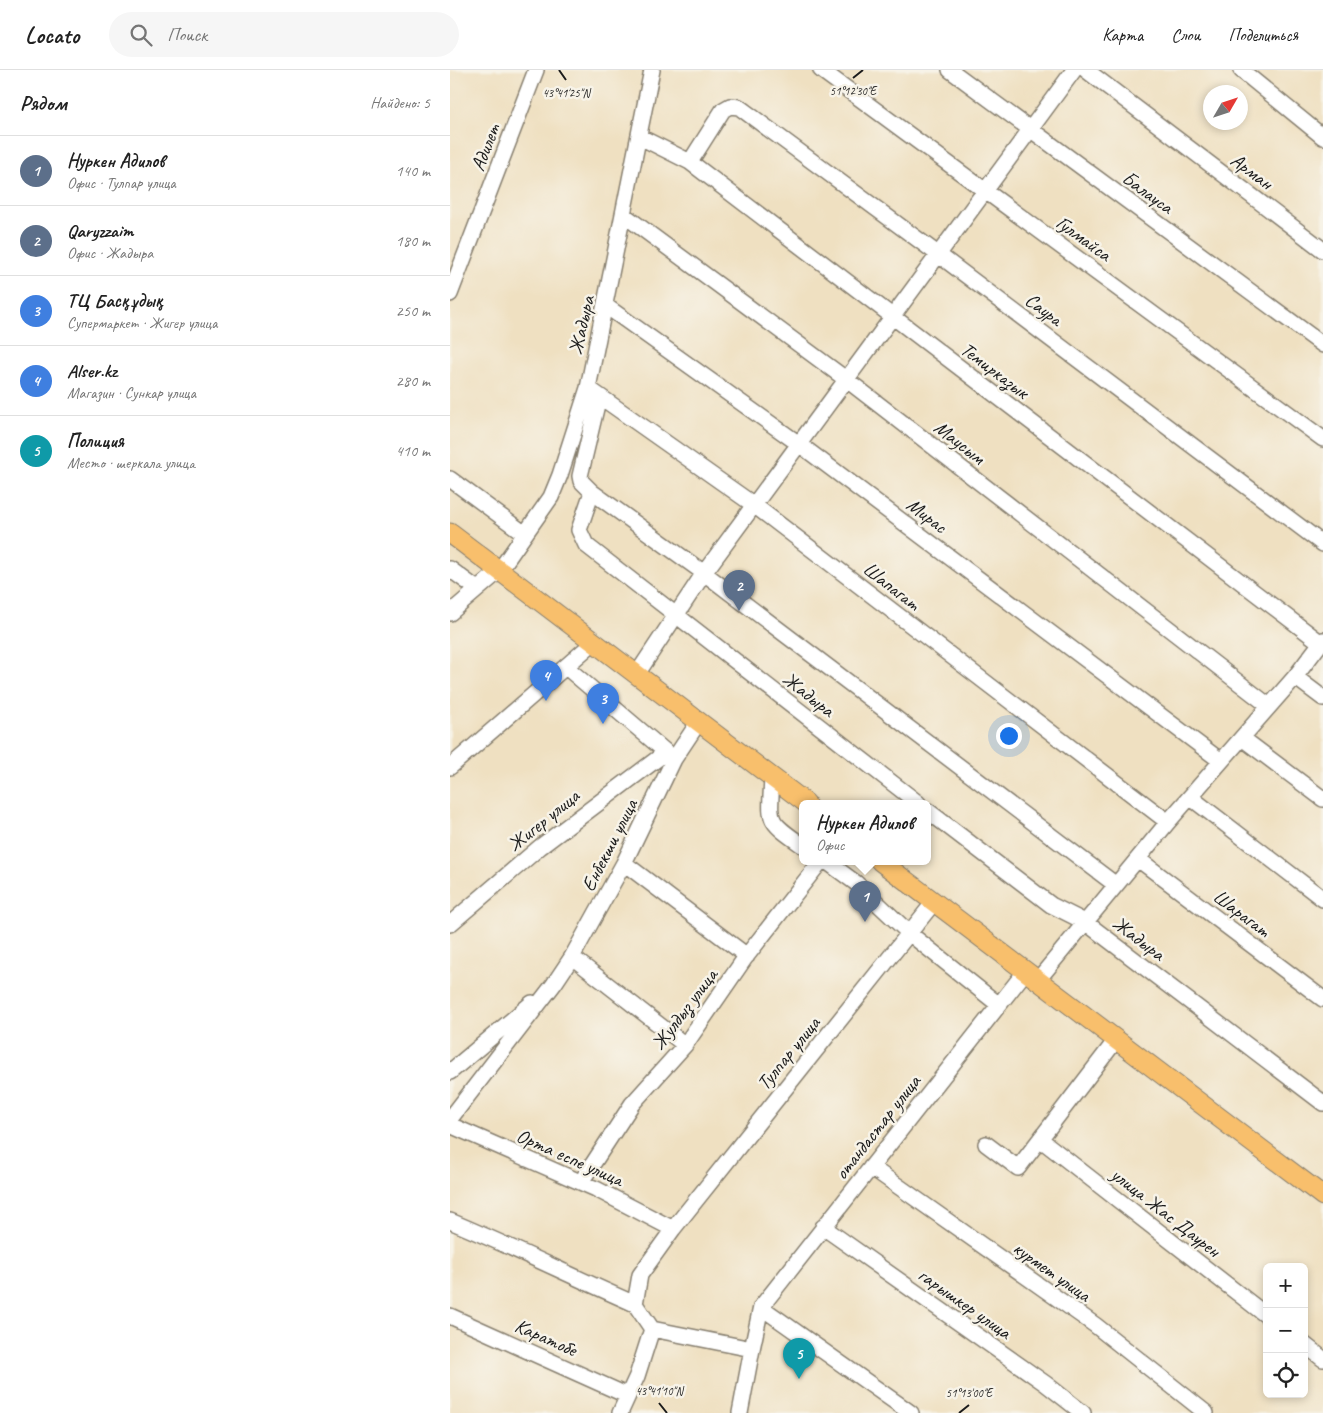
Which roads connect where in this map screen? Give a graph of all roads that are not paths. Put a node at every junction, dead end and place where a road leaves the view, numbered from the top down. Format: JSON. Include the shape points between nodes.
{"nodes":[{"id":1,"x":536,"y":70,"type":"edge"},
{"id":2,"x":652,"y":70,"type":"edge"},
{"id":3,"x":822,"y":70,"type":"edge"},
{"id":4,"x":950,"y":70,"type":"edge"},
{"id":5,"x":1074,"y":70,"type":"edge"},
{"id":6,"x":1086,"y":70,"type":"edge"},
{"id":7,"x":1241,"y":70,"type":"edge"},
{"id":8,"x":1030,"y":130,"type":"junction"},
{"id":9,"x":640,"y":137,"type":"junction"},
{"id":10,"x":1323,"y":137,"type":"edge"},
{"id":11,"x":690,"y":162,"type":"junction"},
{"id":12,"x":985,"y":190,"type":"junction"},
{"id":13,"x":624,"y":215,"type":"junction"},
{"id":14,"x":1323,"y":250,"type":"edge"},
{"id":15,"x":939,"y":255,"type":"junction"},
{"id":16,"x":450,"y":294,"type":"edge"},
{"id":17,"x":606,"y":306,"type":"junction"},
{"id":18,"x":892,"y":317,"type":"junction"},
{"id":19,"x":1323,"y":345,"type":"edge"},
{"id":20,"x":847,"y":380,"type":"junction"},
{"id":21,"x":593,"y":392,"type":"junction"},
{"id":22,"x":1323,"y":439,"type":"edge"},
{"id":23,"x":799,"y":444,"type":"junction"},
{"id":24,"x":450,"y":479,"type":"edge"},
{"id":25,"x":592,"y":492,"type":"junction"},
{"id":26,"x":754,"y":505,"type":"junction"},
{"id":27,"x":450,"y":534,"type":"edge"},
{"id":28,"x":525,"y":534,"type":"junction"},
{"id":29,"x":1323,"y":544,"type":"edge"},
{"id":30,"x":450,"y":568,"type":"edge"},
{"id":31,"x":499,"y":571,"type":"junction"},
{"id":32,"x":704,"y":573,"type":"junction"},
{"id":33,"x":477,"y":589,"type":"junction"},
{"id":34,"x":450,"y":613,"type":"edge"},
{"id":35,"x":676,"y":616,"type":"junction"},
{"id":36,"x":1322,"y":641,"type":"edge"},
{"id":37,"x":594,"y":642,"type":"junction"},
{"id":38,"x":566,"y":667,"type":"junction"},
{"id":39,"x":637,"y":674,"type":"junction"},
{"id":40,"x":1295,"y":677,"type":"junction"},
{"id":41,"x":1323,"y":698,"type":"edge"},
{"id":42,"x":1268,"y":706,"type":"junction"},
{"id":43,"x":698,"y":723,"type":"junction"},
{"id":44,"x":1242,"y":738,"type":"junction"},
{"id":45,"x":670,"y":756,"type":"junction"},
{"id":46,"x":1221,"y":761,"type":"junction"},
{"id":47,"x":450,"y":767,"type":"edge"},
{"id":48,"x":772,"y":778,"type":"junction"},
{"id":49,"x":1190,"y":798,"type":"junction"},
{"id":50,"x":1323,"y":799,"type":"edge"},
{"id":51,"x":802,"y":800,"type":"edge"},
{"id":52,"x":914,"y":800,"type":"edge"},
{"id":53,"x":931,"y":813,"type":"edge"},
{"id":54,"x":1168,"y":822,"type":"junction"},
{"id":55,"x":799,"y":843,"type":"edge"},
{"id":56,"x":1138,"y":859,"type":"junction"},
{"id":57,"x":624,"y":864,"type":"junction"},
{"id":58,"x":818,"y":865,"type":"edge"},
{"id":59,"x":831,"y":865,"type":"edge"},
{"id":60,"x":885,"y":865,"type":"edge"},
{"id":61,"x":1116,"y":885,"type":"junction"},
{"id":62,"x":1323,"y":899,"type":"edge"},
{"id":63,"x":934,"y":902,"type":"junction"},
{"id":64,"x":1085,"y":922,"type":"junction"},
{"id":65,"x":450,"y":924,"type":"edge"},
{"id":66,"x":909,"y":933,"type":"junction"},
{"id":67,"x":747,"y":956,"type":"junction"},
{"id":68,"x":572,"y":957,"type":"junction"},
{"id":69,"x":1031,"y":976,"type":"junction"},
{"id":70,"x":554,"y":984,"type":"junction"},
{"id":71,"x":1323,"y":999,"type":"edge"},
{"id":72,"x":999,"y":1005,"type":"junction"},
{"id":73,"x":1116,"y":1040,"type":"junction"},
{"id":74,"x":685,"y":1045,"type":"junction"},
{"id":75,"x":450,"y":1072,"type":"edge"},
{"id":76,"x":1323,"y":1103,"type":"edge"},
{"id":77,"x":450,"y":1118,"type":"edge"},
{"id":78,"x":450,"y":1125,"type":"edge"},
{"id":79,"x":1040,"y":1139,"type":"junction"},
{"id":80,"x":986,"y":1144,"type":"dead end"},
{"id":81,"x":871,"y":1167,"type":"junction"},
{"id":82,"x":581,"y":1182,"type":"junction"},
{"id":83,"x":1323,"y":1196,"type":"edge"},
{"id":84,"x":450,"y":1220,"type":"edge"},
{"id":85,"x":823,"y":1227,"type":"junction"},
{"id":86,"x":673,"y":1229,"type":"junction"},
{"id":87,"x":635,"y":1304,"type":"junction"},
{"id":88,"x":761,"y":1307,"type":"junction"},
{"id":89,"x":1263,"y":1313,"type":"edge"},
{"id":90,"x":450,"y":1316,"type":"edge"},
{"id":91,"x":652,"y":1329,"type":"junction"},
{"id":92,"x":1308,"y":1347,"type":"edge"},
{"id":93,"x":752,"y":1349,"type":"junction"},
{"id":94,"x":1323,"y":1358,"type":"edge"},
{"id":95,"x":626,"y":1395,"type":"junction"},
{"id":96,"x":620,"y":1413,"type":"edge"},
{"id":97,"x":740,"y":1413,"type":"edge"},
{"id":98,"x":911,"y":1413,"type":"edge"},
{"id":99,"x":1083,"y":1413,"type":"edge"},
{"id":100,"x":1206,"y":1413,"type":"edge"}],
"edges":[{"from":1,"to":16,"type":"street","name":"Адилет"},
{"from":2,"to":9,"type":"street","name":"Жадыра"},
{"from":3,"to":12,"type":"street","name":"Гулмайса"},
{"from":4,"to":8,"type":"street","name":"Балауса"},
{"from":5,"to":8,"type":"street"},
{"from":6,"to":14,"type":"street","name":"Арман"},
{"from":7,"to":10,"type":"street"},
{"from":8,"to":12,"type":"street"},
{"from":8,"to":19,"type":"street","name":"Балауса"},
{"from":9,"to":11,"type":"street","name":"Темирказык"},
{"from":9,"to":13,"type":"street","name":"Жадыра"},
{"from":11,"to":15,"type":"street","name":"Саура","via":[[723,110],[730,106],[739,107]]},
{"from":11,"to":18,"type":"street","name":"Темирказык"},
{"from":12,"to":15,"type":"street"},
{"from":12,"to":22,"type":"street","name":"Гулмайса"},
{"from":13,"to":17,"type":"street","name":"Жадыра"},
{"from":13,"to":20,"type":"street","name":"Маусым"},
{"from":15,"to":18,"type":"street"},
{"from":15,"to":29,"type":"street","name":"Саура"},
{"from":17,"to":21,"type":"street","name":"Жадыра"},
{"from":17,"to":23,"type":"street","name":"Мирас"},
{"from":18,"to":20,"type":"street"},
{"from":18,"to":36,"type":"street","name":"Темирказык"},
{"from":20,"to":23,"type":"street"},
{"from":20,"to":42,"type":"street","name":"Маусым"},
{"from":21,"to":25,"type":"street","via":[[580,476]]},
{"from":21,"to":26,"type":"street","name":"Шапагат"},
{"from":21,"to":28,"type":"street","name":"Жадыра","via":[[552,496]]},
{"from":23,"to":26,"type":"street"},
{"from":23,"to":46,"type":"street","name":"Мирас"},
{"from":24,"to":28,"type":"street"},
{"from":25,"to":32,"type":"street"},
{"from":25,"to":35,"type":"street","name":"Жадыра","via":[[579,530],[586,544]]},
{"from":26,"to":32,"type":"street"},
{"from":26,"to":54,"type":"street","name":"Шапагат"},
{"from":27,"to":31,"type":"main road"},
{"from":28,"to":31,"type":"street","name":"Жадыра"},
{"from":30,"to":33,"type":"street"},
{"from":31,"to":33,"type":"street","name":"Жадыра"},
{"from":31,"to":37,"type":"main road"},
{"from":32,"to":35,"type":"street"},
{"from":32,"to":61,"type":"street"},
{"from":33,"to":34,"type":"street","name":"Жадыра"},
{"from":35,"to":39,"type":"street"},
{"from":35,"to":52,"type":"street","name":"Жадыра"},
{"from":36,"to":40,"type":"street","name":"отандастар улица"},
{"from":37,"to":38,"type":"street"},
{"from":37,"to":39,"type":"main road"},
{"from":38,"to":45,"type":"street"},
{"from":38,"to":47,"type":"street"},
{"from":39,"to":43,"type":"main road"},
{"from":40,"to":41,"type":"street"},
{"from":40,"to":42,"type":"street","name":"отандастар улица"},
{"from":42,"to":44,"type":"street","name":"отандастар улица"},
{"from":43,"to":45,"type":"street","name":"Енбекши улица"},
{"from":43,"to":48,"type":"main road"},
{"from":44,"to":46,"type":"street","name":"отандастар улица"},
{"from":44,"to":50,"type":"street"},
{"from":45,"to":57,"type":"street","name":"Енбекши улица"},
{"from":45,"to":65,"type":"street","name":"Жигер улица","via":[[540,847]]},
{"from":46,"to":49,"type":"street","name":"отандастар улица"},
{"from":48,"to":51,"type":"main road"},
{"from":48,"to":55,"type":"street","via":[[772,821]]},
{"from":49,"to":54,"type":"street","name":"отандастар улица"},
{"from":49,"to":62,"type":"street"},
{"from":53,"to":64,"type":"street","name":"Жадыра","via":[[1051,905]]},
{"from":54,"to":56,"type":"street","name":"отандастар улица"},
{"from":56,"to":61,"type":"street","name":"отандастар улица"},
{"from":56,"to":71,"type":"street","name":"Шарагат"},
{"from":57,"to":67,"type":"street"},
{"from":57,"to":68,"type":"street","name":"Енбекши улица"},
{"from":58,"to":67,"type":"street","name":"Жулдыз улица"},
{"from":59,"to":66,"type":"street","via":[[856,883]]},
{"from":60,"to":63,"type":"main road"},
{"from":61,"to":64,"type":"street","name":"отандастар улица"},
{"from":63,"to":66,"type":"street","name":"Тулпар улица"},
{"from":63,"to":69,"type":"main road"},
{"from":64,"to":69,"type":"street","name":"отандастар улица"},
{"from":64,"to":76,"type":"street","name":"Жадыра"},
{"from":66,"to":72,"type":"street"},
{"from":66,"to":86,"type":"street","name":"Тулпар улица"},
{"from":67,"to":74,"type":"street","name":"Жулдыз улица"},
{"from":68,"to":70,"type":"street","name":"Енбекши улица"},
{"from":68,"to":74,"type":"street"},
{"from":69,"to":72,"type":"street","name":"отандастар улица"},
{"from":69,"to":73,"type":"main road"},
{"from":70,"to":75,"type":"street","name":"Енбекши улица"},
{"from":70,"to":77,"type":"street","name":"Енбекши улица"},
{"from":72,"to":81,"type":"street","name":"отандастар улица"},
{"from":73,"to":79,"type":"street"},
{"from":73,"to":83,"type":"main road"},
{"from":74,"to":82,"type":"street","name":"Жулдыз улица","via":[[632,1104]]},
{"from":78,"to":82,"type":"street","name":"Орта еспе улица"},
{"from":79,"to":80,"type":"street","via":[[1018,1168]]},
{"from":79,"to":89,"type":"street","name":"улица Жас Даурен"},
{"from":81,"to":85,"type":"street","name":"отандастар улица"},
{"from":81,"to":100,"type":"street","name":"курмет улица","via":[[1095,1326]]},
{"from":82,"to":86,"type":"street","name":"Орта еспе улица"},
{"from":84,"to":87,"type":"street"},
{"from":85,"to":88,"type":"street","name":"отандастар улица"},
{"from":85,"to":99,"type":"street","name":"гарышкер улица"},
{"from":86,"to":87,"type":"street","name":"Тулпар улица","via":[[640,1275]]},
{"from":87,"to":91,"type":"street"},
{"from":88,"to":93,"type":"street"},
{"from":88,"to":98,"type":"street"},
{"from":90,"to":95,"type":"street","name":"Каратобе"},
{"from":91,"to":93,"type":"street"},
{"from":91,"to":95,"type":"street","via":[[637,1376]]},
{"from":92,"to":94,"type":"street"},
{"from":93,"to":97,"type":"street"},
{"from":95,"to":96,"type":"street"}]}
